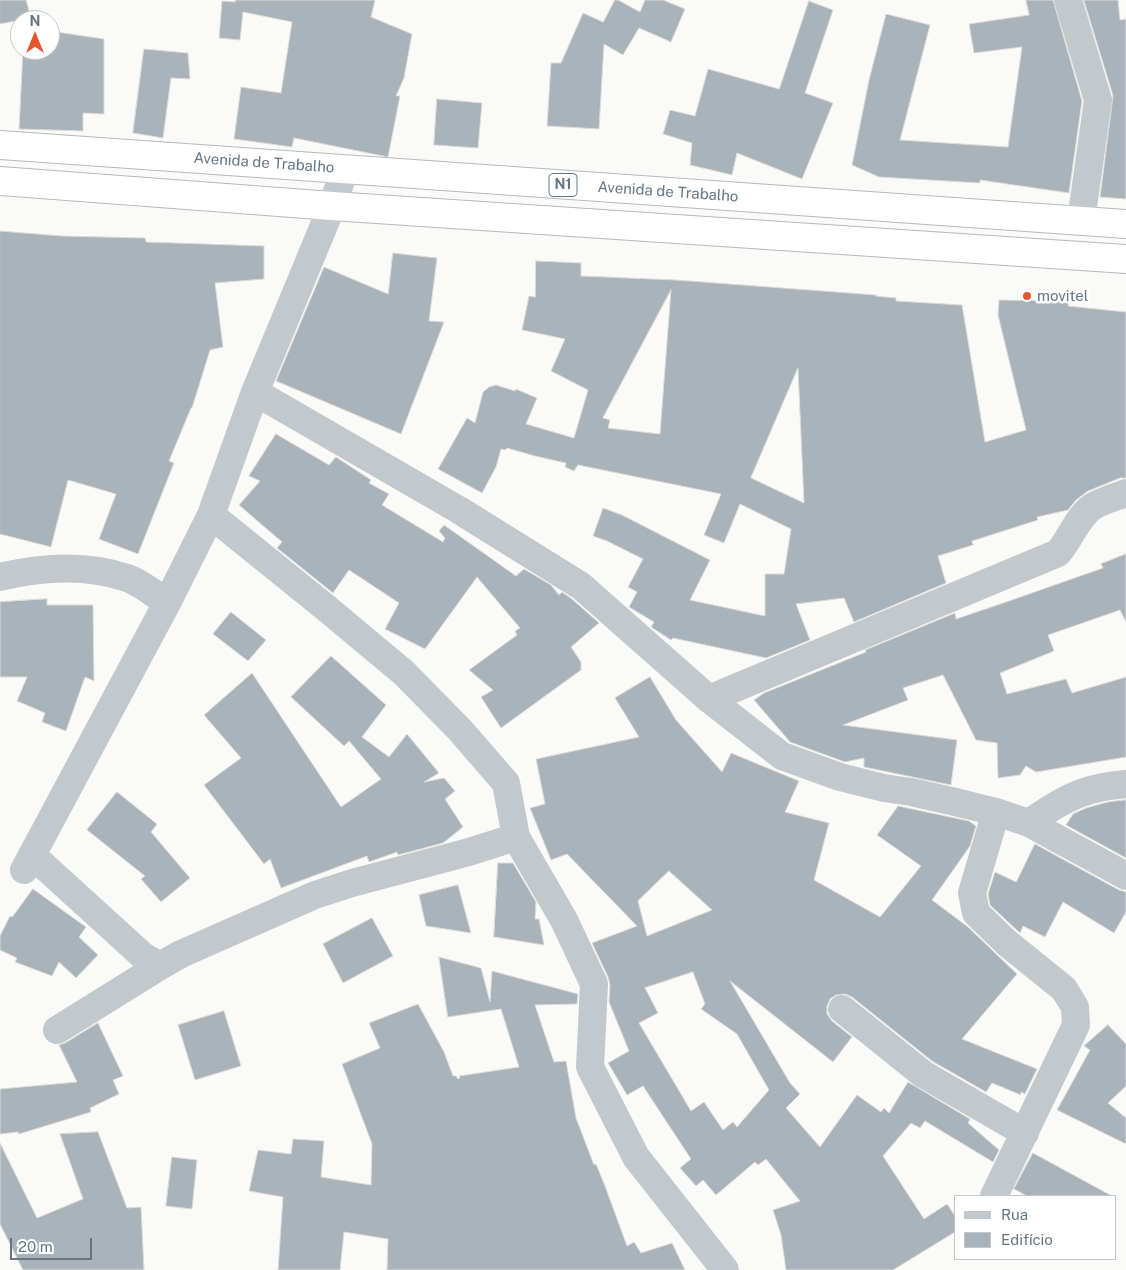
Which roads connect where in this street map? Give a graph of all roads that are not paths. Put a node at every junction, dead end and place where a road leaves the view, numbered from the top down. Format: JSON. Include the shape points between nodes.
{"nodes":[{"id":1,"x":1068,"y":0,"type":"edge"},
{"id":2,"x":0,"y":145,"type":"edge"},
{"id":3,"x":84,"y":151,"type":"junction"},
{"id":4,"x":344,"y":169,"type":"junction"},
{"id":5,"x":0,"y":181,"type":"edge"},
{"id":6,"x":78,"y":187,"type":"junction"},
{"id":7,"x":332,"y":206,"type":"junction"},
{"id":8,"x":904,"y":210,"type":"junction"},
{"id":9,"x":1081,"y":221,"type":"junction"},
{"id":10,"x":1126,"y":224,"type":"edge"},
{"id":11,"x":905,"y":244,"type":"junction"},
{"id":12,"x":1126,"y":259,"type":"edge"},
{"id":13,"x":255,"y":392,"type":"junction"},
{"id":14,"x":1126,"y":493,"type":"edge"},
{"id":15,"x":211,"y":516,"type":"junction"},
{"id":16,"x":0,"y":577,"type":"edge"},
{"id":17,"x":167,"y":603,"type":"junction"},
{"id":18,"x":709,"y":699,"type":"junction"},
{"id":19,"x":1126,"y":784,"type":"edge"},
{"id":20,"x":996,"y":812,"type":"junction"},
{"id":21,"x":1028,"y":823,"type":"junction"},
{"id":22,"x":516,"y":837,"type":"junction"},
{"id":23,"x":1126,"y":876,"type":"edge"},
{"id":24,"x":160,"y":966,"type":"junction"},
{"id":25,"x":842,"y":1008,"type":"dead end"},
{"id":26,"x":57,"y":1030,"type":"dead end"},
{"id":27,"x":1024,"y":1133,"type":"junction"},
{"id":28,"x":994,"y":1195,"type":"edge"},
{"id":29,"x":725,"y":1270,"type":"edge"}],
"edges":[{"from":1,"to":9,"type":"street","via":[[1098,100]]},
{"from":2,"to":3,"type":"highway","name":"Avenida de Trabalho","number":"N1"},
{"from":3,"to":4,"type":"highway","name":"Avenida de Trabalho","number":"N1"},
{"from":3,"to":6,"type":"highway"},
{"from":4,"to":7,"type":"street"},
{"from":4,"to":8,"type":"highway","name":"Avenida de Trabalho","number":"N1"},
{"from":5,"to":6,"type":"highway"},
{"from":6,"to":7,"type":"highway"},
{"from":7,"to":11,"type":"highway"},
{"from":7,"to":13,"type":"street"},
{"from":8,"to":9,"type":"highway","name":"Avenida de Trabalho","number":"N1"},
{"from":8,"to":11,"type":"highway"},
{"from":9,"to":10,"type":"highway","name":"Avenida de Trabalho","number":"N1"},
{"from":11,"to":12,"type":"highway"},
{"from":13,"to":15,"type":"street"},
{"from":13,"to":18,"type":"street","via":[[459,510],[581,586]]},
{"from":14,"to":18,"type":"street","via":[[1093,507],[1058,552]]},
{"from":15,"to":17,"type":"street"},
{"from":15,"to":22,"type":"street","via":[[404,673],[460,730],[506,783]]},
{"from":16,"to":17,"type":"street","via":[[45,568],[85,568],[129,578]]},
{"from":17,"to":24,"type":"street","via":[[28,862],[143,956]]},
{"from":18,"to":20,"type":"street","via":[[782,756],[840,777]]},
{"from":19,"to":21,"type":"street","via":[[1084,793],[1053,806]]},
{"from":20,"to":21,"type":"street"},
{"from":20,"to":27,"type":"street","via":[[972,893],[976,913],[1007,944],[1064,989],[1075,1007],[1076,1026]]},
{"from":21,"to":23,"type":"street"},
{"from":22,"to":24,"type":"street","via":[[315,894]]},
{"from":22,"to":29,"type":"street","via":[[564,920],[594,984],[590,1067],[636,1157]]},
{"from":24,"to":26,"type":"street"},
{"from":25,"to":27,"type":"street","via":[[923,1074]]},
{"from":27,"to":28,"type":"street"}]}
